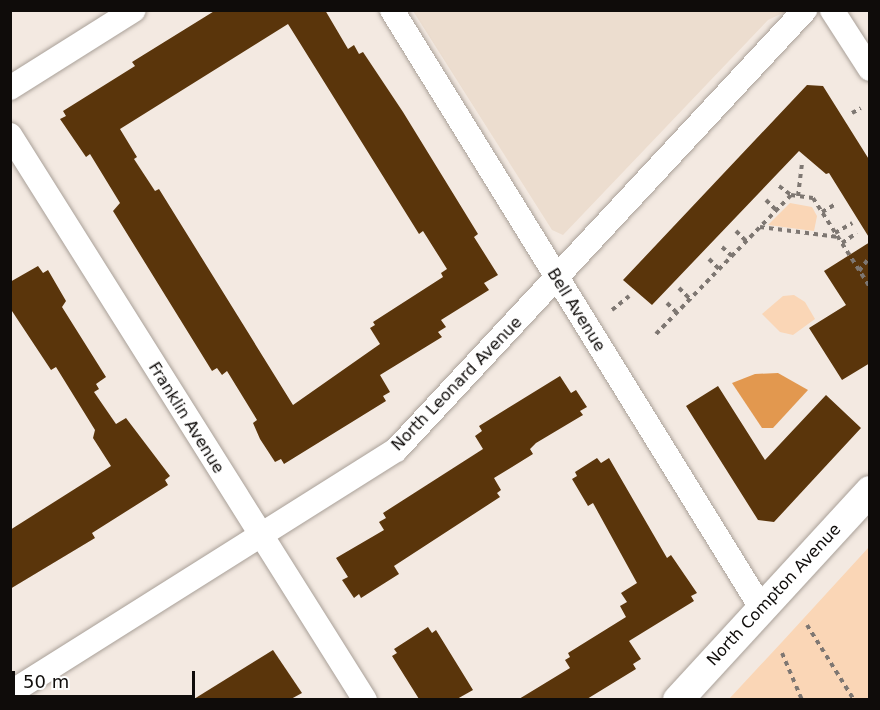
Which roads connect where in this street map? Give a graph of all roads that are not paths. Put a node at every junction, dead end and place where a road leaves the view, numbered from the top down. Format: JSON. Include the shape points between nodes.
{"nodes":[{"id":1,"x":134,"y":10,"type":"edge"},
{"id":2,"x":392,"y":10,"type":"edge"},
{"id":3,"x":805,"y":10,"type":"edge"},
{"id":4,"x":832,"y":10,"type":"edge"},
{"id":5,"x":870,"y":69,"type":"edge"},
{"id":6,"x":10,"y":88,"type":"edge"},
{"id":7,"x":10,"y":135,"type":"edge"},
{"id":8,"x":557,"y":280,"type":"junction"},
{"id":9,"x":870,"y":491,"type":"edge"},
{"id":10,"x":260,"y":538,"type":"junction"},
{"id":11,"x":762,"y":609,"type":"junction"},
{"id":12,"x":10,"y":693,"type":"edge"},
{"id":13,"x":365,"y":699,"type":"edge"},
{"id":14,"x":678,"y":699,"type":"edge"}],
"edges":[{"from":1,"to":6,"type":"street"},
{"from":2,"to":8,"type":"street","name":"Bell Avenue"},
{"from":3,"to":8,"type":"street","name":"North Leonard Avenue"},
{"from":4,"to":5,"type":"street"},
{"from":7,"to":10,"type":"street","name":"Franklin Avenue"},
{"from":8,"to":10,"type":"street","name":"North Leonard Avenue","via":[[396,450]]},
{"from":8,"to":11,"type":"street","name":"Bell Avenue"},
{"from":9,"to":11,"type":"main road","name":"North Compton Avenue"},
{"from":10,"to":12,"type":"street","name":"North Leonard Avenue"},
{"from":10,"to":13,"type":"street","name":"Franklin Avenue"},
{"from":11,"to":14,"type":"main road","name":"North Compton Avenue"}]}
